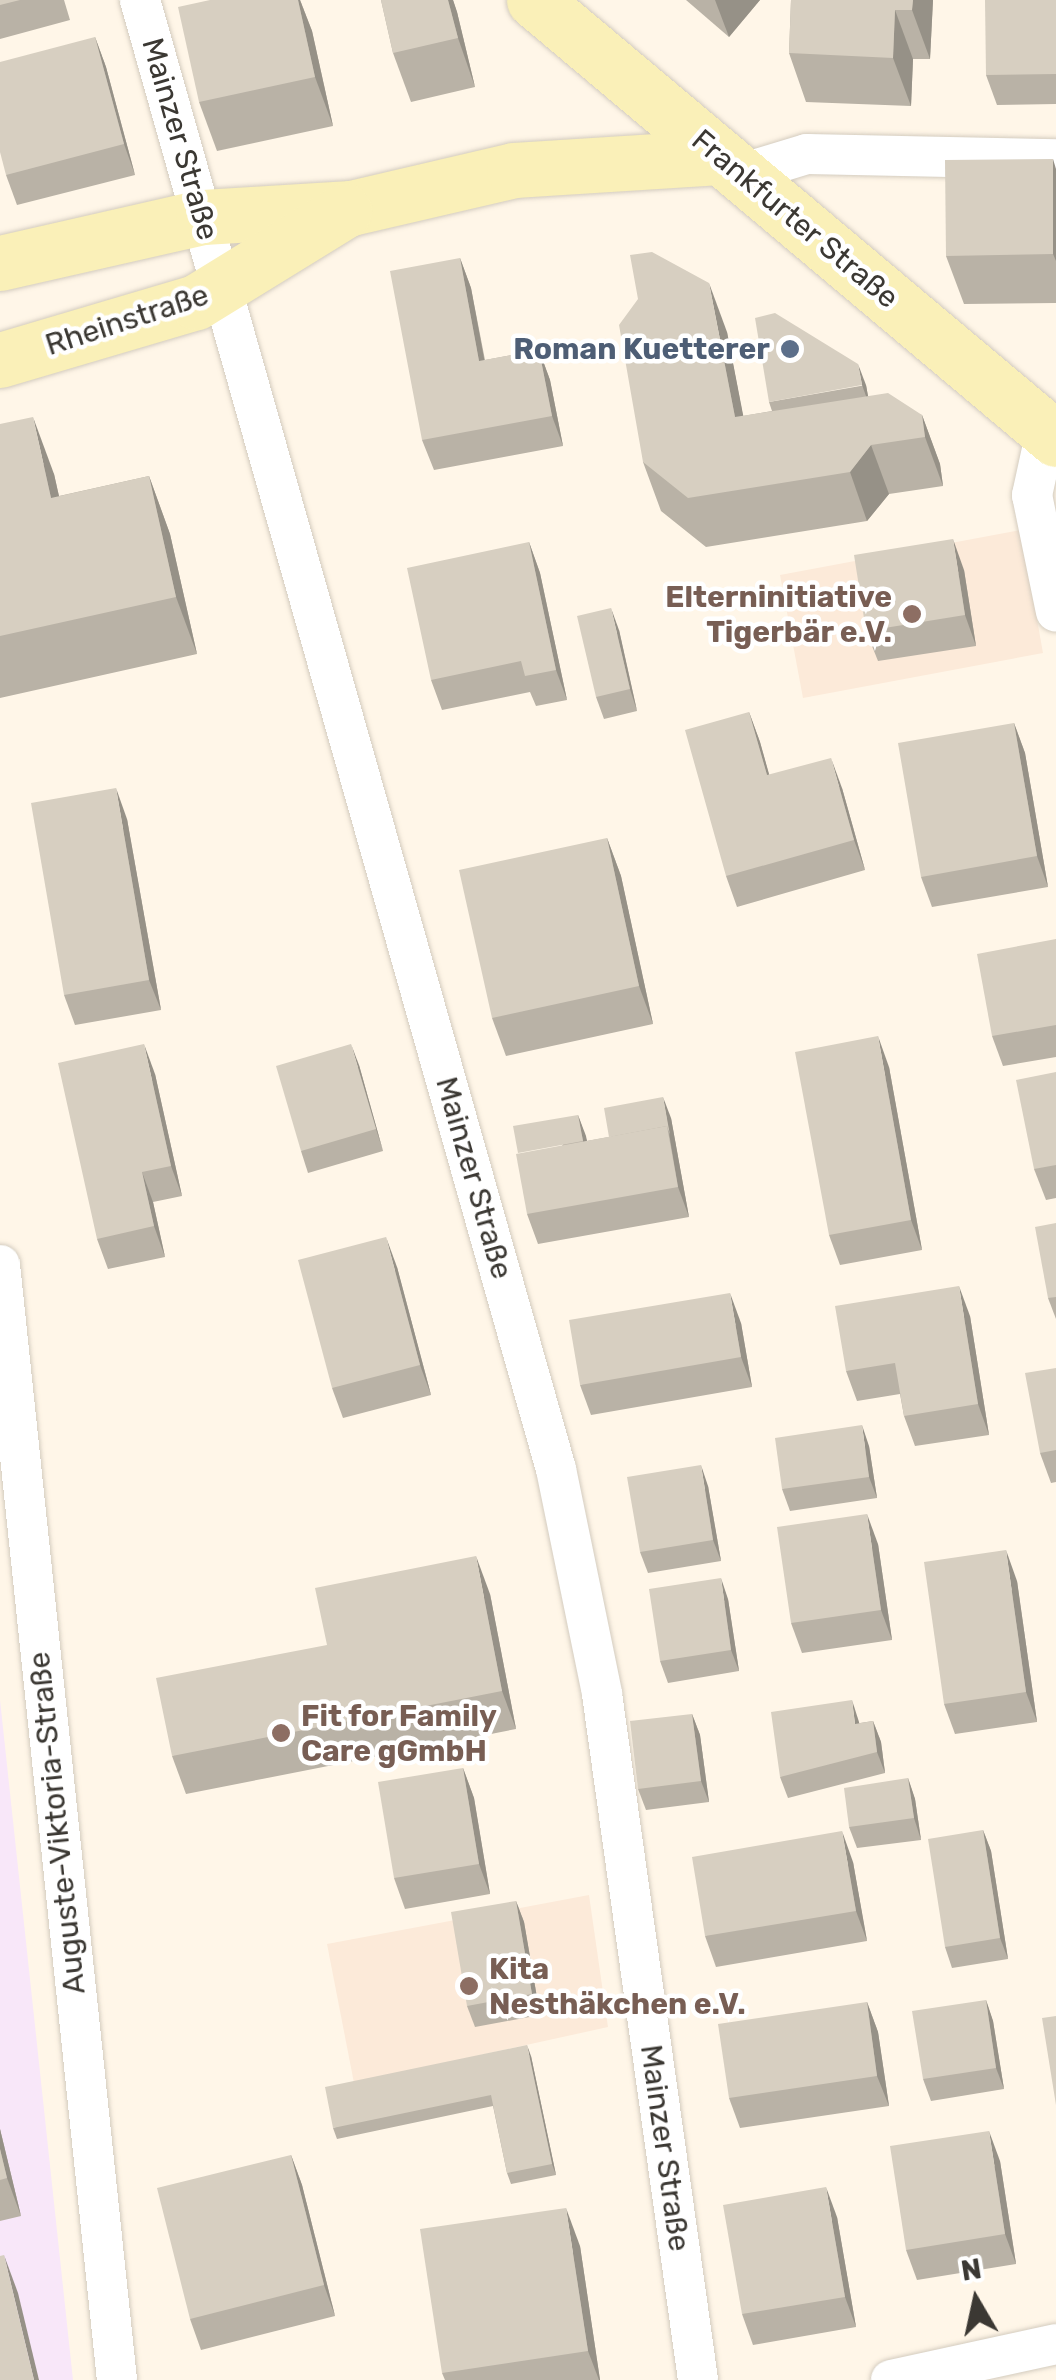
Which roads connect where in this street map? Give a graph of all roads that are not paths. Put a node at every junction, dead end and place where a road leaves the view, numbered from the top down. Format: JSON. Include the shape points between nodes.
{"nodes":[{"id":1,"x":140,"y":0,"type":"edge"},
{"id":2,"x":534,"y":0,"type":"edge"},
{"id":3,"x":654,"y":100,"type":"junction"},
{"id":4,"x":1056,"y":159,"type":"edge"},
{"id":5,"x":731,"y":165,"type":"junction"},
{"id":6,"x":514,"y":170,"type":"junction"},
{"id":7,"x":351,"y":208,"type":"junction"},
{"id":8,"x":202,"y":217,"type":"junction"},
{"id":9,"x":0,"y":263,"type":"edge"},
{"id":10,"x":223,"y":288,"type":"junction"},
{"id":11,"x":0,"y":360,"type":"edge"},
{"id":12,"x":1051,"y":435,"type":"edge"},
{"id":13,"x":1056,"y":612,"type":"edge"},
{"id":14,"x":0,"y":1265,"type":"edge"},
{"id":15,"x":1056,"y":2344,"type":"edge"},
{"id":16,"x":116,"y":2380,"type":"edge"},
{"id":17,"x":698,"y":2380,"type":"edge"},
{"id":18,"x":891,"y":2380,"type":"edge"}],
"edges":[{"from":1,"to":8,"type":"street","name":"Mainzer Straße"},
{"from":2,"to":3,"type":"main road","name":"Frankfurter Straße"},
{"from":3,"to":5,"type":"main road","name":"Frankfurter Straße"},
{"from":3,"to":6,"type":"main road"},
{"from":4,"to":5,"type":"street","via":[[806,154]]},
{"from":5,"to":6,"type":"main road"},
{"from":5,"to":12,"type":"main road","name":"Frankfurter Straße"},
{"from":6,"to":7,"type":"main road","name":"Rheinstraße"},
{"from":7,"to":8,"type":"main road","name":"Rheinstraße"},
{"from":7,"to":10,"type":"main road","name":"Rheinstraße"},
{"from":8,"to":9,"type":"main road","name":"Rheinstraße"},
{"from":8,"to":10,"type":"street","name":"Mainzer Straße"},
{"from":10,"to":11,"type":"main road","name":"Rheinstraße"},
{"from":10,"to":17,"type":"street","name":"Mainzer Straße","via":[[556,1468],[602,1694]]},
{"from":12,"to":13,"type":"street","via":[[1032,495]]},
{"from":14,"to":16,"type":"street","name":"Auguste-Viktoria-Straße"},
{"from":15,"to":18,"type":"street"}]}
